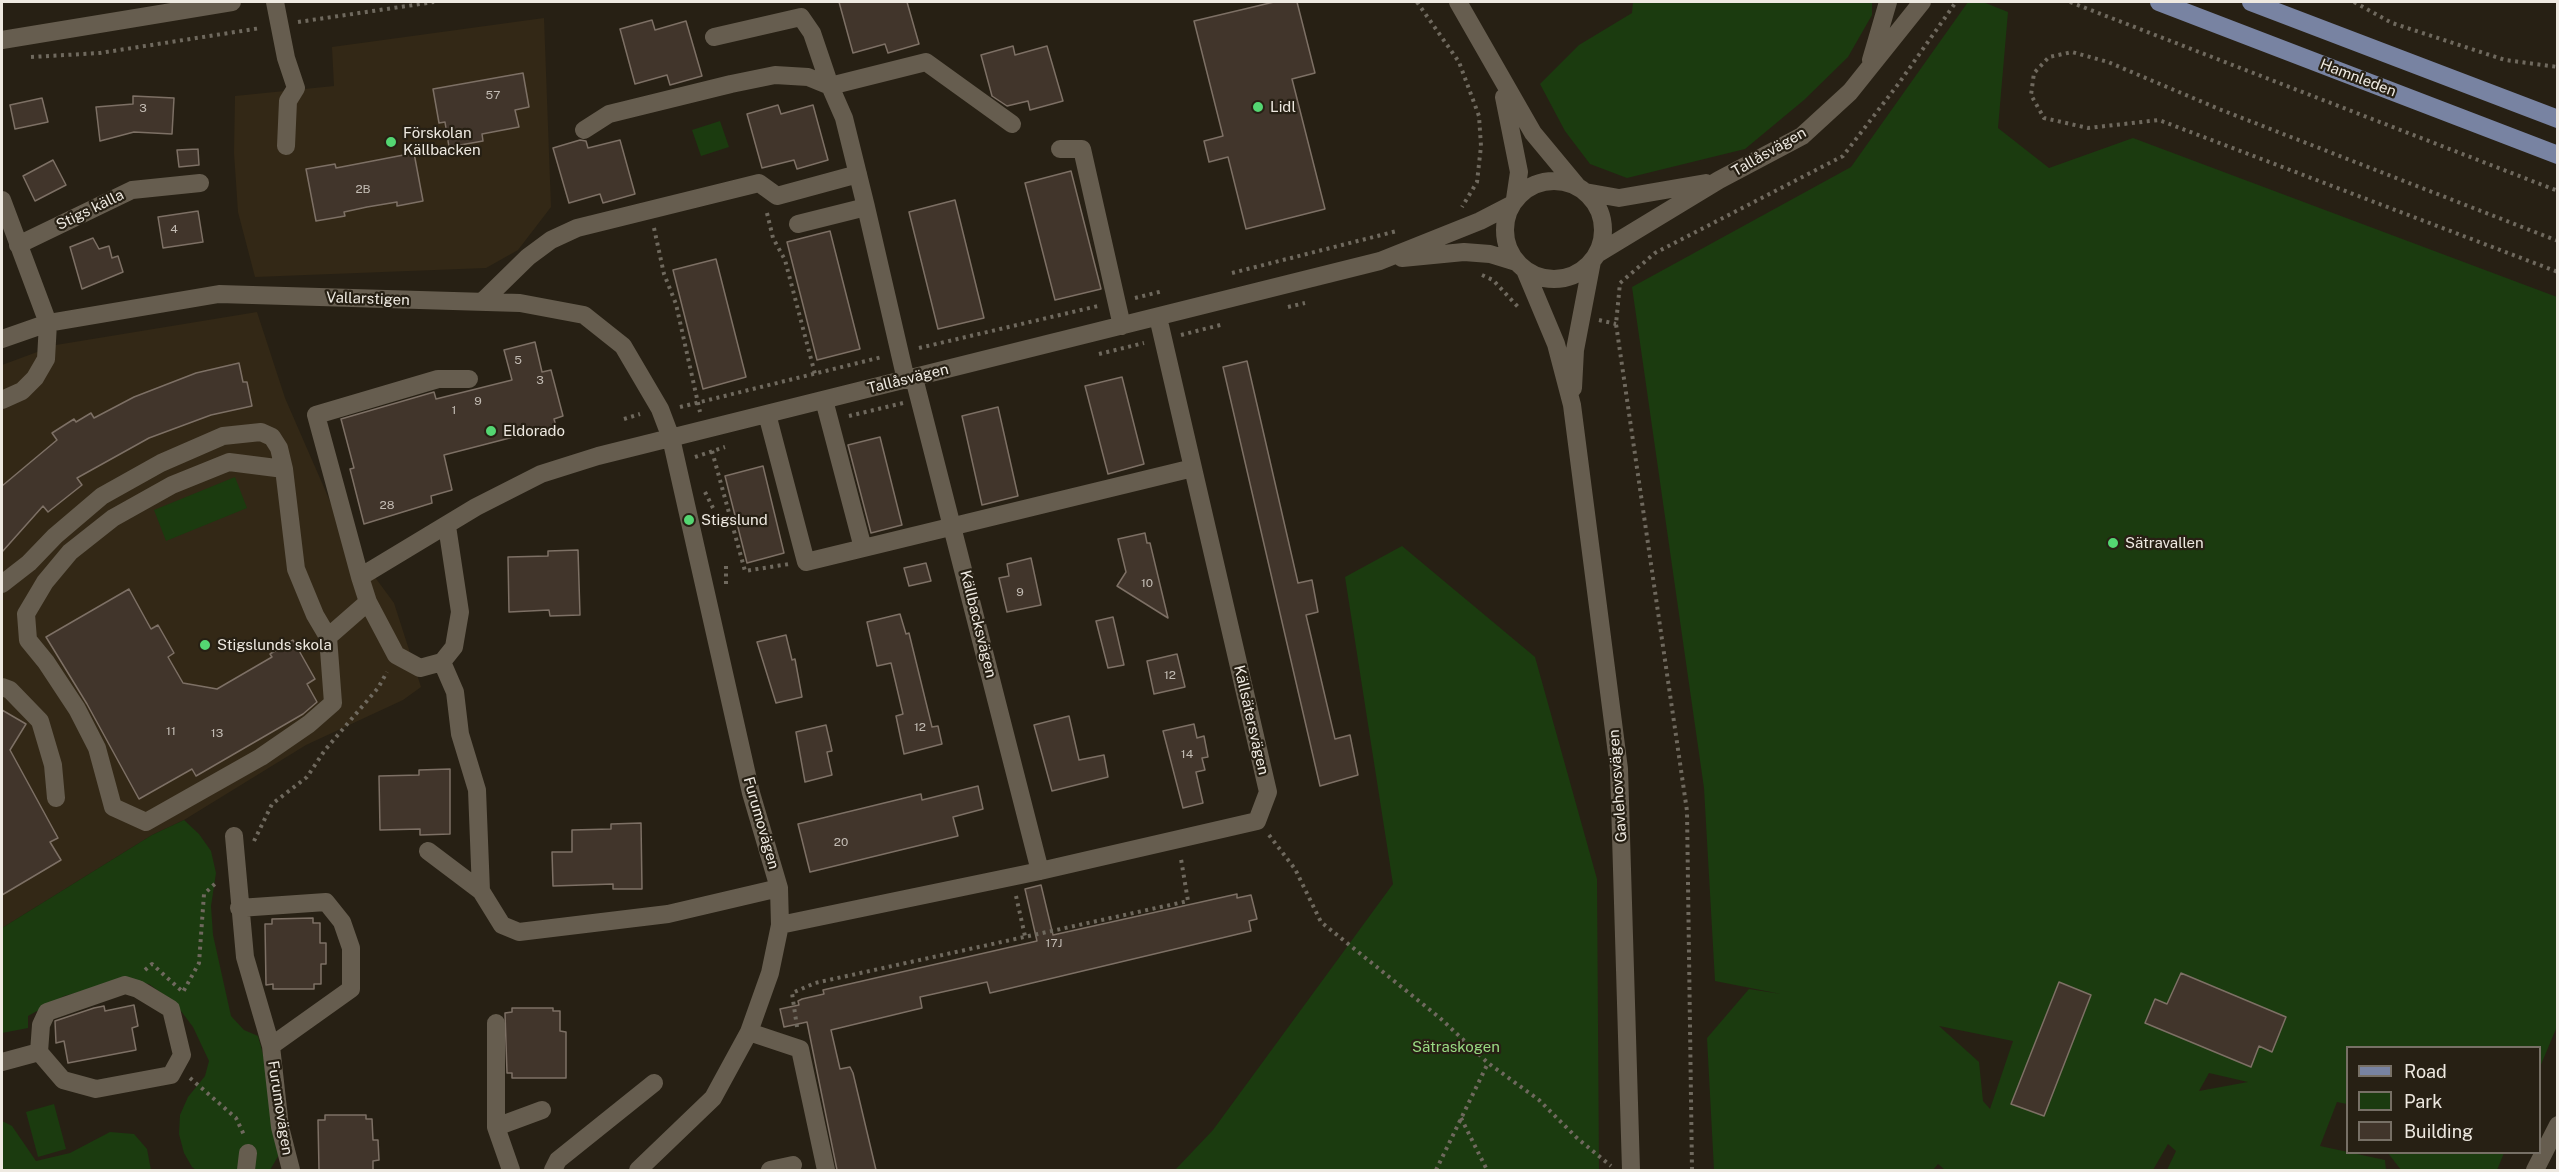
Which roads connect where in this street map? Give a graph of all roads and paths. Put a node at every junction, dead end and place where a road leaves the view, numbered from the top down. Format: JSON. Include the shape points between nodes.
{"nodes":[{"id":1,"x":232,"y":2,"type":"edge"},
{"id":2,"x":275,"y":2,"type":"edge"},
{"id":3,"x":434,"y":2,"type":"edge"},
{"id":4,"x":1458,"y":2,"type":"edge"},
{"id":5,"x":1888,"y":2,"type":"edge"},
{"id":6,"x":1922,"y":2,"type":"edge"},
{"id":7,"x":1956,"y":2,"type":"edge"},
{"id":8,"x":2070,"y":2,"type":"edge"},
{"id":9,"x":2159,"y":2,"type":"edge"},
{"id":10,"x":2251,"y":2,"type":"edge"},
{"id":11,"x":2354,"y":2,"type":"edge"},
{"id":12,"x":280,"y":25,"type":"junction"},
{"id":13,"x":714,"y":37,"type":"dead end"},
{"id":14,"x":2,"y":40,"type":"edge"},
{"id":15,"x":23,"y":58,"type":"dead end"},
{"id":16,"x":2558,"y":67,"type":"edge"},
{"id":17,"x":1867,"y":70,"type":"junction"},
{"id":18,"x":1500,"y":78,"type":"junction"},
{"id":19,"x":830,"y":86,"type":"junction"},
{"id":20,"x":2558,"y":118,"type":"edge"},
{"id":21,"x":1012,"y":124,"type":"dead end"},
{"id":22,"x":584,"y":130,"type":"dead end"},
{"id":23,"x":286,"y":146,"type":"dead end"},
{"id":24,"x":1060,"y":149,"type":"dead end"},
{"id":25,"x":2558,"y":155,"type":"edge"},
{"id":26,"x":858,"y":174,"type":"junction"},
{"id":27,"x":1719,"y":180,"type":"junction"},
{"id":28,"x":200,"y":183,"type":"dead end"},
{"id":29,"x":759,"y":183,"type":"junction"},
{"id":30,"x":1581,"y":189,"type":"junction"},
{"id":31,"x":2558,"y":191,"type":"edge"},
{"id":32,"x":2,"y":200,"type":"edge"},
{"id":33,"x":1513,"y":202,"type":"junction"},
{"id":34,"x":866,"y":207,"type":"junction"},
{"id":35,"x":798,"y":224,"type":"dead end"},
{"id":36,"x":1405,"y":228,"type":"dead end"},
{"id":37,"x":2558,"y":241,"type":"edge"},
{"id":38,"x":18,"y":245,"type":"junction"},
{"id":39,"x":1594,"y":258,"type":"junction"},
{"id":40,"x":1380,"y":261,"type":"junction"},
{"id":41,"x":1521,"y":266,"type":"junction"},
{"id":42,"x":2558,"y":272,"type":"edge"},
{"id":43,"x":1232,"y":273,"type":"dead end"},
{"id":44,"x":1310,"y":301,"type":"dead end"},
{"id":45,"x":482,"y":302,"type":"junction"},
{"id":46,"x":1288,"y":307,"type":"dead end"},
{"id":47,"x":1158,"y":317,"type":"junction"},
{"id":48,"x":48,"y":323,"type":"junction"},
{"id":49,"x":1122,"y":326,"type":"junction"},
{"id":50,"x":2,"y":339,"type":"edge"},
{"id":51,"x":815,"y":374,"type":"dead end"},
{"id":52,"x":469,"y":379,"type":"dead end"},
{"id":53,"x":910,"y":379,"type":"junction"},
{"id":54,"x":2,"y":400,"type":"edge"},
{"id":55,"x":824,"y":400,"type":"junction"},
{"id":56,"x":639,"y":403,"type":"dead end"},
{"id":57,"x":1572,"y":405,"type":"junction"},
{"id":58,"x":645,"y":413,"type":"dead end"},
{"id":59,"x":767,"y":414,"type":"junction"},
{"id":60,"x":671,"y":438,"type":"junction"},
{"id":61,"x":1193,"y":468,"type":"junction"},
{"id":62,"x":284,"y":469,"type":"junction"},
{"id":63,"x":954,"y":525,"type":"junction"},
{"id":64,"x":447,"y":526,"type":"junction"},
{"id":65,"x":863,"y":548,"type":"junction"},
{"id":66,"x":726,"y":566,"type":"dead end"},
{"id":67,"x":360,"y":577,"type":"junction"},
{"id":68,"x":2,"y":584,"type":"edge"},
{"id":69,"x":726,"y":585,"type":"dead end"},
{"id":70,"x":368,"y":602,"type":"junction"},
{"id":71,"x":328,"y":637,"type":"junction"},
{"id":72,"x":396,"y":656,"type":"junction"},
{"id":73,"x":442,"y":662,"type":"junction"},
{"id":74,"x":2,"y":687,"type":"edge"},
{"id":75,"x":56,"y":798,"type":"dead end"},
{"id":76,"x":1257,"y":821,"type":"junction"},
{"id":77,"x":234,"y":836,"type":"dead end"},
{"id":78,"x":1177,"y":839,"type":"junction"},
{"id":79,"x":428,"y":850,"type":"dead end"},
{"id":80,"x":236,"y":867,"type":"junction"},
{"id":81,"x":1040,"y":871,"type":"junction"},
{"id":82,"x":1012,"y":876,"type":"junction"},
{"id":83,"x":779,"y":888,"type":"junction"},
{"id":84,"x":481,"y":891,"type":"junction"},
{"id":85,"x":239,"y":908,"type":"junction"},
{"id":86,"x":780,"y":925,"type":"junction"},
{"id":87,"x":1025,"y":936,"type":"junction"},
{"id":88,"x":130,"y":986,"type":"junction"},
{"id":89,"x":183,"y":992,"type":"junction"},
{"id":90,"x":183,"y":1003,"type":"dead end"},
{"id":91,"x":496,"y":1023,"type":"dead end"},
{"id":92,"x":749,"y":1032,"type":"junction"},
{"id":93,"x":271,"y":1046,"type":"junction"},
{"id":94,"x":800,"y":1049,"type":"junction"},
{"id":95,"x":39,"y":1052,"type":"junction"},
{"id":96,"x":182,"y":1055,"type":"junction"},
{"id":97,"x":2,"y":1062,"type":"edge"},
{"id":98,"x":1488,"y":1063,"type":"junction"},
{"id":99,"x":654,"y":1083,"type":"dead end"},
{"id":100,"x":542,"y":1110,"type":"dead end"},
{"id":101,"x":1461,"y":1118,"type":"junction"},
{"id":102,"x":2558,"y":1125,"type":"edge"},
{"id":103,"x":496,"y":1127,"type":"junction"},
{"id":104,"x":247,"y":1162,"type":"edge"},
{"id":105,"x":793,"y":1165,"type":"dead end"},
{"id":106,"x":291,"y":1170,"type":"edge"},
{"id":107,"x":511,"y":1170,"type":"edge"},
{"id":108,"x":553,"y":1170,"type":"edge"},
{"id":109,"x":638,"y":1170,"type":"edge"},
{"id":110,"x":770,"y":1170,"type":"edge"},
{"id":111,"x":826,"y":1170,"type":"edge"},
{"id":112,"x":1436,"y":1170,"type":"edge"},
{"id":113,"x":1487,"y":1170,"type":"edge"},
{"id":114,"x":1616,"y":1170,"type":"edge"},
{"id":115,"x":1631,"y":1170,"type":"edge"},
{"id":116,"x":1692,"y":1170,"type":"edge"},
{"id":117,"x":2535,"y":1170,"type":"edge"}],
"edges":[{"from":1,"to":14,"type":"street"},
{"from":2,"to":12,"type":"street"},
{"from":3,"to":12,"type":"path"},
{"from":4,"to":18,"type":"street"},
{"from":5,"to":17,"type":"street","name":"Tallåsvägen"},
{"from":6,"to":17,"type":"street","name":"Tallåsvägen"},
{"from":7,"to":116,"type":"path","via":[[1843,156],[1655,253],[1620,283],[1616,324],[1688,811]]},
{"from":8,"to":31,"type":"path"},
{"from":9,"to":25,"type":"main road","name":"Hamnleden"},
{"from":10,"to":20,"type":"main road"},
{"from":11,"to":16,"type":"path","via":[[2392,23],[2493,56]]},
{"from":12,"to":15,"type":"path","via":[[100,53]]},
{"from":12,"to":23,"type":"street","via":[[296,88],[288,101]]},
{"from":13,"to":19,"type":"street","name":"Källbacksvägen","via":[[801,16],[812,33]]},
{"from":17,"to":27,"type":"street","name":"Tallåsvägen","via":[[1833,109],[1802,136]]},
{"from":18,"to":30,"type":"street","via":[[1533,133]]},
{"from":18,"to":33,"type":"street","via":[[1519,172]]},
{"from":19,"to":21,"type":"street","via":[[926,62]]},
{"from":19,"to":22,"type":"street","via":[[808,77],[775,75],[609,114]]},
{"from":19,"to":26,"type":"street","name":"Källbacksvägen","via":[[844,118]]},
{"from":24,"to":49,"type":"street","via":[[1082,149]]},
{"from":26,"to":29,"type":"street","via":[[777,196]]},
{"from":26,"to":34,"type":"street","name":"Källbacksvägen"},
{"from":27,"to":30,"type":"street","name":"Tallåsvägen","via":[[1620,198]]},
{"from":27,"to":39,"type":"street","name":"Tallåsvägen"},
{"from":28,"to":38,"type":"street","name":"Stigs källa","via":[[132,190]]},
{"from":29,"to":45,"type":"street","via":[[577,228],[550,240],[528,257]]},
{"from":29,"to":51,"type":"path","via":[[773,238],[785,260]]},
{"from":30,"to":33,"type":"street","name":"Tallåsvägen","via":[[1560,181],[1544,181],[1528,188]]},
{"from":30,"to":39,"type":"street","via":[[1601,214],[1602,242]]},
{"from":32,"to":38,"type":"street"},
{"from":33,"to":40,"type":"street","name":"Tallåsvägen","via":[[1480,221]]},
{"from":33,"to":41,"type":"street","via":[[1505,234],[1508,249]]},
{"from":34,"to":35,"type":"street"},
{"from":34,"to":53,"type":"street","name":"Källbacksvägen"},
{"from":36,"to":43,"type":"path"},
{"from":37,"to":42,"type":"path","via":[[2108,62],[2072,52],[2049,57],[2034,72],[2031,95],[2044,118],[2088,128],[2159,120]]},
{"from":38,"to":48,"type":"street"},
{"from":39,"to":41,"type":"street","name":"Tallåsvägen","via":[[1581,271],[1560,278],[1538,277]]},
{"from":39,"to":57,"type":"street","name":"Gavlehovsvägen","via":[[1575,350]]},
{"from":40,"to":41,"type":"street","name":"Tallåsvägen","via":[[1464,252],[1490,254]]},
{"from":40,"to":47,"type":"street","name":"Tallåsvägen"},
{"from":41,"to":57,"type":"street","name":"Gavlehovsvägen","via":[[1556,344]]},
{"from":44,"to":46,"type":"path"},
{"from":45,"to":48,"type":"street","name":"Vallarstigen","via":[[219,294]]},
{"from":45,"to":60,"type":"street","name":"Vallarstigen","via":[[520,303],[584,315],[623,346],[660,409]]},
{"from":47,"to":49,"type":"street","name":"Tallåsvägen"},
{"from":47,"to":61,"type":"street","name":"Källsätersvägen"},
{"from":48,"to":50,"type":"street","name":"Vallarstigen"},
{"from":48,"to":54,"type":"street","via":[[46,359],[35,378],[22,391]]},
{"from":49,"to":53,"type":"street","name":"Tallåsvägen"},
{"from":52,"to":67,"type":"street","via":[[438,380],[316,415]]},
{"from":53,"to":55,"type":"street","name":"Tallåsvägen"},
{"from":53,"to":63,"type":"street","name":"Källbacksvägen"},
{"from":55,"to":59,"type":"street","name":"Tallåsvägen"},
{"from":55,"to":65,"type":"street"},
{"from":56,"to":58,"type":"path"},
{"from":57,"to":115,"type":"street","name":"Gavlehovsvägen","via":[[1619,769]]},
{"from":59,"to":60,"type":"street","name":"Tallåsvägen"},
{"from":59,"to":65,"type":"street","via":[[806,562]]},
{"from":60,"to":64,"type":"street","name":"Tallåsvägen","via":[[541,474]]},
{"from":60,"to":83,"type":"street","name":"Furumovägen","via":[[751,792]]},
{"from":61,"to":63,"type":"street"},
{"from":61,"to":76,"type":"street","name":"Källsätersvägen","via":[[1268,792]]},
{"from":62,"to":68,"type":"street","via":[[272,437],[261,432],[223,436],[161,463],[102,496]]},
{"from":62,"to":71,"type":"street","via":[[296,568]]},
{"from":62,"to":71,"type":"street","via":[[229,462],[172,485],[113,518],[69,552],[45,582],[26,614],[28,640],[77,709],[97,748],[113,807],[146,822],[261,757],[333,703]]},
{"from":63,"to":65,"type":"street"},
{"from":63,"to":81,"type":"street","name":"Källbacksvägen"},
{"from":64,"to":67,"type":"street","name":"Tallåsvägen"},
{"from":64,"to":73,"type":"street","via":[[460,612],[454,646]]},
{"from":66,"to":69,"type":"path"},
{"from":67,"to":70,"type":"street"},
{"from":70,"to":71,"type":"street"},
{"from":70,"to":72,"type":"street"},
{"from":72,"to":73,"type":"street","via":[[420,668]]},
{"from":72,"to":80,"type":"path","via":[[378,688],[307,777],[272,804],[251,850]]},
{"from":73,"to":84,"type":"street","via":[[455,692],[460,734],[477,790]]},
{"from":74,"to":75,"type":"street","via":[[10,690],[40,721],[53,765]]},
{"from":76,"to":78,"type":"street"},
{"from":76,"to":98,"type":"path","via":[[1295,869],[1321,922]]},
{"from":77,"to":80,"type":"street","name":"Furumovägen"},
{"from":78,"to":81,"type":"street"},
{"from":78,"to":87,"type":"path","via":[[1188,901]]},
{"from":79,"to":84,"type":"street"},
{"from":80,"to":85,"type":"street","name":"Furumovägen"},
{"from":80,"to":89,"type":"path","via":[[204,894],[199,963]]},
{"from":81,"to":82,"type":"street"},
{"from":82,"to":86,"type":"street"},
{"from":82,"to":87,"type":"path"},
{"from":83,"to":84,"type":"street","via":[[668,914],[519,932],[502,926]]},
{"from":83,"to":86,"type":"street","name":"Furumovägen"},
{"from":85,"to":93,"type":"street","name":"Furumovägen","via":[[245,957]]},
{"from":85,"to":93,"type":"street","name":"Furumovägen","via":[[326,902],[342,922],[351,948],[351,989]]},
{"from":86,"to":92,"type":"street","name":"Furumovägen","via":[[770,973]]},
{"from":87,"to":94,"type":"path","via":[[815,982],[792,993]]},
{"from":88,"to":89,"type":"path","via":[[152,964]]},
{"from":88,"to":95,"type":"street","via":[[47,1012],[41,1025]]},
{"from":88,"to":96,"type":"street","via":[[171,1009]]},
{"from":89,"to":90,"type":"path"},
{"from":91,"to":103,"type":"street"},
{"from":92,"to":94,"type":"street"},
{"from":92,"to":109,"type":"street","name":"Furumovägen","via":[[713,1098]]},
{"from":93,"to":106,"type":"street","name":"Furumovägen","via":[[280,1127]]},
{"from":94,"to":111,"type":"street"},
{"from":95,"to":96,"type":"street","via":[[63,1080],[96,1089],[171,1075]]},
{"from":95,"to":97,"type":"street"},
{"from":96,"to":104,"type":"path","via":[[191,1080],[236,1118]]},
{"from":98,"to":101,"type":"path"},
{"from":98,"to":114,"type":"path","via":[[1539,1100]]},
{"from":99,"to":108,"type":"street","via":[[558,1160]]},
{"from":100,"to":103,"type":"street"},
{"from":101,"to":112,"type":"path"},
{"from":101,"to":113,"type":"path"},
{"from":102,"to":117,"type":"street"},
{"from":103,"to":107,"type":"street"},
{"from":105,"to":110,"type":"street"}]}
